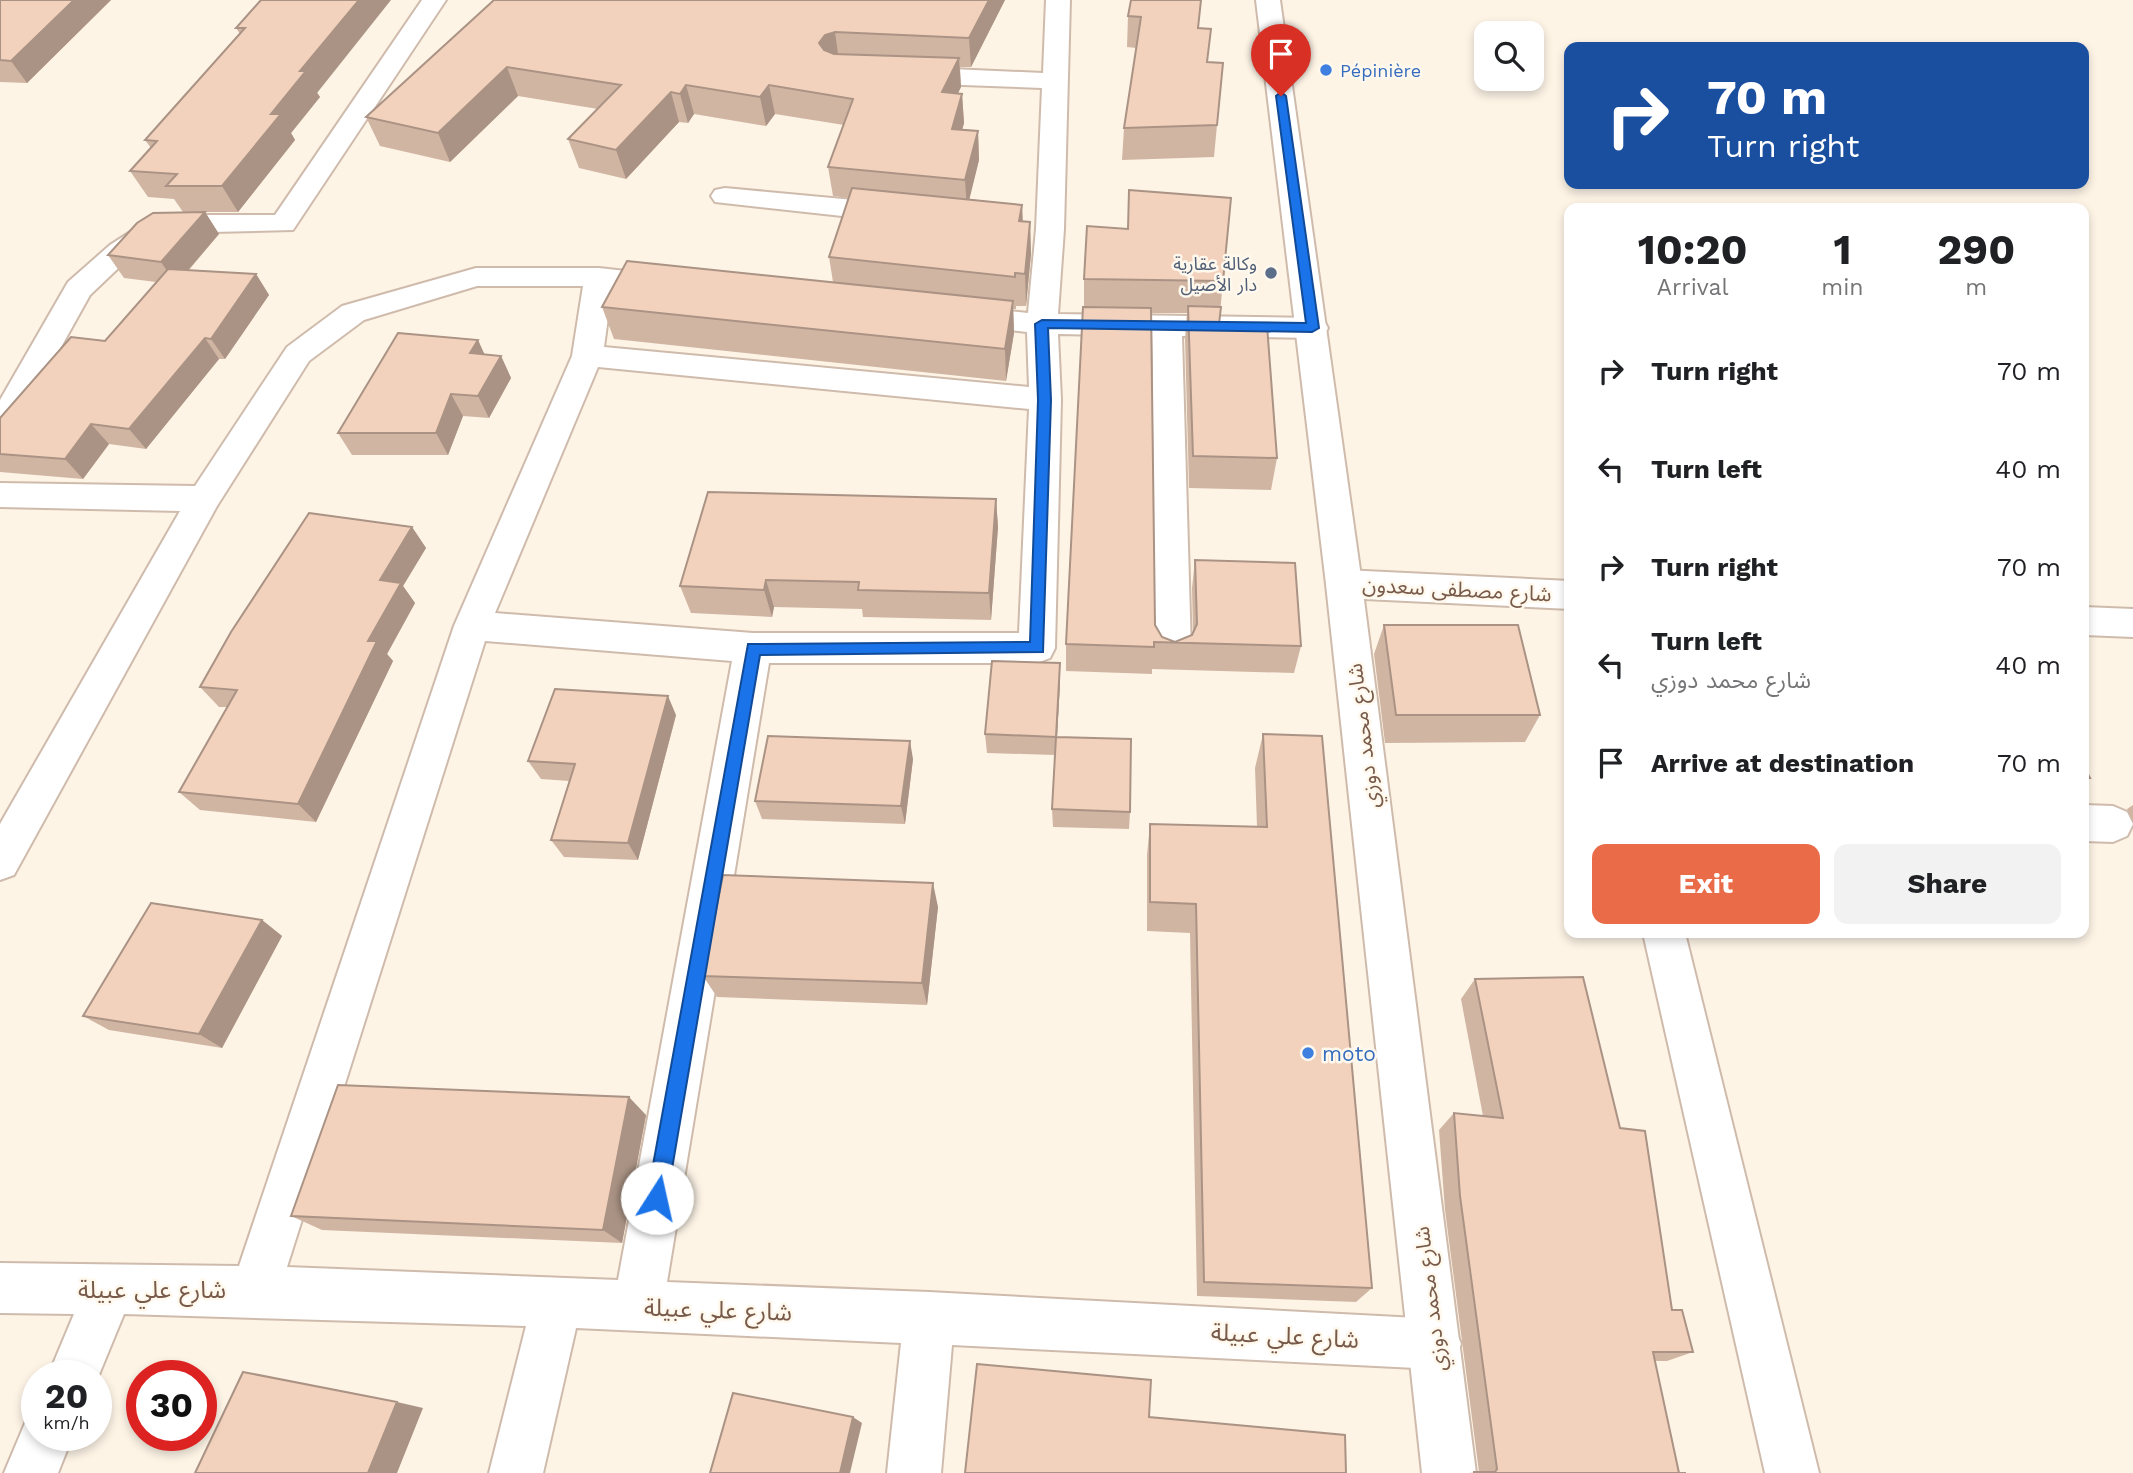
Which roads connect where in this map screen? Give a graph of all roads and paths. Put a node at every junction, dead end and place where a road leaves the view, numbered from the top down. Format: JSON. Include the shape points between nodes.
{"nodes":[{"id":1,"x":434,"y":0,"type":"edge"},
{"id":2,"x":1058,"y":0,"type":"edge"},
{"id":3,"x":1268,"y":0,"type":"edge"},
{"id":4,"x":880,"y":74,"type":"edge"},
{"id":5,"x":1055,"y":81,"type":"junction"},
{"id":6,"x":725,"y":196,"type":"dead end"},
{"id":7,"x":928,"y":216,"type":"edge"},
{"id":8,"x":599,"y":277,"type":"junction"},
{"id":9,"x":696,"y":287,"type":"edge"},
{"id":10,"x":931,"y":312,"type":"edge"},
{"id":11,"x":1042,"y":324,"type":"junction"},
{"id":12,"x":1167,"y":327,"type":"junction"},
{"id":13,"x":1312,"y":328,"type":"junction"},
{"id":14,"x":587,"y":356,"type":"junction"},
{"id":15,"x":1045,"y":400,"type":"junction"},
{"id":16,"x":0,"y":429,"type":"edge"},
{"id":17,"x":0,"y":495,"type":"edge"},
{"id":18,"x":204,"y":499,"type":"junction"},
{"id":19,"x":1344,"y":584,"type":"junction"},
{"id":20,"x":1564,"y":595,"type":"edge"},
{"id":21,"x":2089,"y":621,"type":"edge"},
{"id":22,"x":2133,"y":623,"type":"edge"},
{"id":23,"x":472,"y":626,"type":"junction"},
{"id":24,"x":753,"y":649,"type":"junction"},
{"id":25,"x":1173,"y":651,"type":"dead end"},
{"id":26,"x":0,"y":862,"type":"edge"},
{"id":27,"x":1665,"y":938,"type":"edge"},
{"id":28,"x":0,"y":1288,"type":"edge"},
{"id":29,"x":108,"y":1291,"type":"junction"},
{"id":30,"x":255,"y":1291,"type":"junction"},
{"id":31,"x":557,"y":1304,"type":"junction"},
{"id":32,"x":638,"y":1308,"type":"junction"},
{"id":33,"x":929,"y":1317,"type":"junction"},
{"id":34,"x":1436,"y":1344,"type":"junction"},
{"id":35,"x":80,"y":1360,"type":"edge"},
{"id":36,"x":40,"y":1451,"type":"edge"},
{"id":37,"x":31,"y":1473,"type":"edge"},
{"id":38,"x":516,"y":1473,"type":"edge"},
{"id":39,"x":914,"y":1473,"type":"edge"},
{"id":40,"x":1449,"y":1473,"type":"edge"},
{"id":41,"x":1792,"y":1473,"type":"edge"}],
"edges":[{"from":1,"to":16,"type":"street","via":[[283,224],[162,224],[120,251],[78,289]]},
{"from":2,"to":5,"type":"street"},
{"from":3,"to":13,"type":"street","name":"شارع محمد دوزي"},
{"from":4,"to":5,"type":"street"},
{"from":5,"to":11,"type":"street","via":[[1037,227]]},
{"from":6,"to":7,"type":"street"},
{"from":8,"to":9,"type":"street"},
{"from":8,"to":14,"type":"street"},
{"from":8,"to":18,"type":"street","via":[[475,277],[353,313],[298,354]]},
{"from":10,"to":11,"type":"street"},
{"from":11,"to":12,"type":"street"},
{"from":11,"to":15,"type":"street"},
{"from":12,"to":13,"type":"street"},
{"from":12,"to":25,"type":"street"},
{"from":13,"to":19,"type":"street","name":"شارع محمد دوزي"},
{"from":14,"to":15,"type":"street"},
{"from":14,"to":23,"type":"street"},
{"from":15,"to":24,"type":"street","via":[[1037,648]]},
{"from":17,"to":18,"type":"street"},
{"from":18,"to":26,"type":"street"},
{"from":19,"to":20,"type":"street","name":"شارع مصطفى سعدون"},
{"from":19,"to":34,"type":"street","name":"شارع محمد دوزي"},
{"from":21,"to":22,"type":"street"},
{"from":23,"to":24,"type":"street"},
{"from":23,"to":30,"type":"street"},
{"from":24,"to":32,"type":"street"},
{"from":27,"to":41,"type":"street"},
{"from":28,"to":29,"type":"street","name":"شارع علي عبيلة"},
{"from":29,"to":30,"type":"street","name":"شارع علي عبيلة"},
{"from":29,"to":35,"type":"street"},
{"from":30,"to":31,"type":"street","name":"شارع علي عبيلة"},
{"from":31,"to":32,"type":"street","name":"شارع علي عبيلة"},
{"from":31,"to":38,"type":"street"},
{"from":32,"to":33,"type":"street","name":"شارع علي عبيلة"},
{"from":33,"to":34,"type":"street","name":"شارع علي عبيلة"},
{"from":33,"to":39,"type":"street"},
{"from":34,"to":40,"type":"street","name":"شارع محمد دوزي"},
{"from":36,"to":37,"type":"street"}]}
